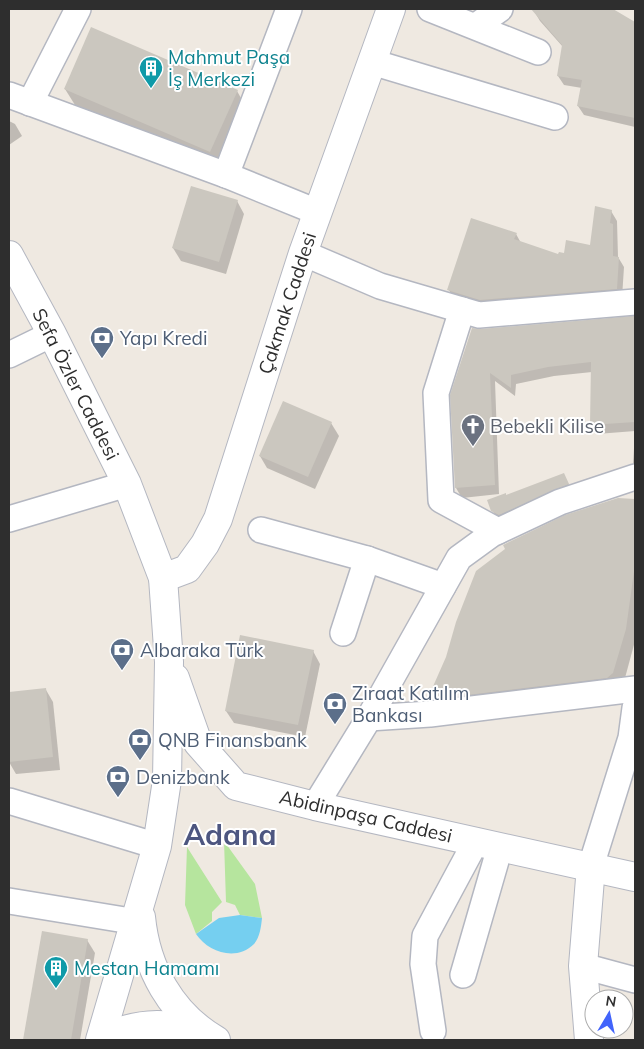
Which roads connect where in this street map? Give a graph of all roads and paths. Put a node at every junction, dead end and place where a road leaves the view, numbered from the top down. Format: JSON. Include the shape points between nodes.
{"nodes":[{"id":1,"x":78,"y":9,"type":"edge"},
{"id":2,"x":289,"y":9,"type":"edge"},
{"id":3,"x":391,"y":9,"type":"edge"},
{"id":4,"x":430,"y":9,"type":"edge"},
{"id":5,"x":500,"y":9,"type":"edge"},
{"id":6,"x":476,"y":26,"type":"junction"},
{"id":7,"x":538,"y":52,"type":"dead end"},
{"id":8,"x":372,"y":62,"type":"junction"},
{"id":9,"x":19,"y":99,"type":"edge"},
{"id":10,"x":555,"y":116,"type":"dead end"},
{"id":11,"x":226,"y":175,"type":"junction"},
{"id":12,"x":317,"y":212,"type":"junction"},
{"id":13,"x":303,"y":253,"type":"junction"},
{"id":14,"x":9,"y":255,"type":"edge"},
{"id":15,"x":635,"y":302,"type":"edge"},
{"id":16,"x":462,"y":310,"type":"junction"},
{"id":17,"x":52,"y":334,"type":"junction"},
{"id":18,"x":9,"y":355,"type":"edge"},
{"id":19,"x":635,"y":477,"type":"edge"},
{"id":20,"x":127,"y":484,"type":"junction"},
{"id":21,"x":9,"y":519,"type":"edge"},
{"id":22,"x":261,"y":530,"type":"dead end"},
{"id":23,"x":498,"y":531,"type":"junction"},
{"id":24,"x":367,"y":559,"type":"junction"},
{"id":25,"x":163,"y":578,"type":"junction"},
{"id":26,"x":443,"y":586,"type":"junction"},
{"id":27,"x":343,"y":633,"type":"dead end"},
{"id":28,"x":169,"y":662,"type":"junction"},
{"id":29,"x":635,"y":689,"type":"edge"},
{"id":30,"x":635,"y":708,"type":"edge"},
{"id":31,"x":370,"y":718,"type":"junction"},
{"id":32,"x":9,"y":801,"type":"edge"},
{"id":33,"x":315,"y":806,"type":"junction"},
{"id":34,"x":488,"y":844,"type":"junction"},
{"id":35,"x":157,"y":846,"type":"junction"},
{"id":36,"x":591,"y":866,"type":"junction"},
{"id":37,"x":635,"y":877,"type":"edge"},
{"id":38,"x":9,"y":901,"type":"edge"},
{"id":39,"x":138,"y":915,"type":"junction"},
{"id":40,"x":583,"y":966,"type":"junction"},
{"id":41,"x":464,"y":975,"type":"dead end"},
{"id":42,"x":635,"y":980,"type":"edge"},
{"id":43,"x":433,"y":1031,"type":"dead end"},
{"id":44,"x":207,"y":1035,"type":"edge"},
{"id":45,"x":101,"y":1039,"type":"edge"},
{"id":46,"x":589,"y":1040,"type":"edge"}],
"edges":[{"from":1,"to":9,"type":"street"},
{"from":2,"to":11,"type":"street"},
{"from":3,"to":8,"type":"main road","name":"Çakmak Caddesi"},
{"from":4,"to":6,"type":"street"},
{"from":5,"to":6,"type":"street"},
{"from":6,"to":7,"type":"street"},
{"from":8,"to":10,"type":"street"},
{"from":8,"to":12,"type":"main road","name":"Çakmak Caddesi"},
{"from":9,"to":11,"type":"street"},
{"from":11,"to":12,"type":"street"},
{"from":12,"to":13,"type":"main road","name":"Çakmak Caddesi"},
{"from":13,"to":16,"type":"street","via":[[380,286]]},
{"from":13,"to":25,"type":"main road","name":"Çakmak Caddesi","via":[[218,519],[187,569]]},
{"from":14,"to":17,"type":"main road","name":"Sefa Özler Caddesi"},
{"from":15,"to":16,"type":"street","via":[[479,315]]},
{"from":16,"to":23,"type":"street","via":[[436,393],[442,500]]},
{"from":17,"to":18,"type":"street"},
{"from":17,"to":20,"type":"main road","name":"Sefa Özler Caddesi"},
{"from":19,"to":23,"type":"street","via":[[560,502]]},
{"from":20,"to":21,"type":"street"},
{"from":20,"to":25,"type":"main road","name":"Sefa Özler Caddesi"},
{"from":22,"to":24,"type":"street"},
{"from":23,"to":26,"type":"street","via":[[458,558]]},
{"from":24,"to":26,"type":"street"},
{"from":24,"to":27,"type":"street"},
{"from":25,"to":28,"type":"main road","name":"Sefa Özler Caddesi"},
{"from":26,"to":31,"type":"street"},
{"from":28,"to":33,"type":"main road","name":"Abidinpaşa Caddesi","via":[[198,744],[236,786]]},
{"from":28,"to":35,"type":"main road","via":[[167,780]]},
{"from":29,"to":31,"type":"street","via":[[430,714]]},
{"from":30,"to":36,"type":"street","via":[[631,738]]},
{"from":31,"to":33,"type":"street"},
{"from":32,"to":35,"type":"street"},
{"from":33,"to":34,"type":"main road","name":"Abidinpaşa Caddesi"},
{"from":34,"to":36,"type":"main road","name":"Abidinpaşa Caddesi"},
{"from":34,"to":41,"type":"street"},
{"from":34,"to":43,"type":"street","via":[[425,936],[423,964]]},
{"from":35,"to":39,"type":"main road"},
{"from":36,"to":37,"type":"main road","name":"Abidinpaşa Caddesi"},
{"from":36,"to":40,"type":"main road"},
{"from":38,"to":39,"type":"street"},
{"from":39,"to":44,"type":"main road","via":[[145,948],[163,991]]},
{"from":39,"to":45,"type":"main road"},
{"from":40,"to":42,"type":"street"},
{"from":40,"to":46,"type":"main road"},
{"from":44,"to":45,"type":"main road","via":[[169,1024],[140,1025]]}]}
